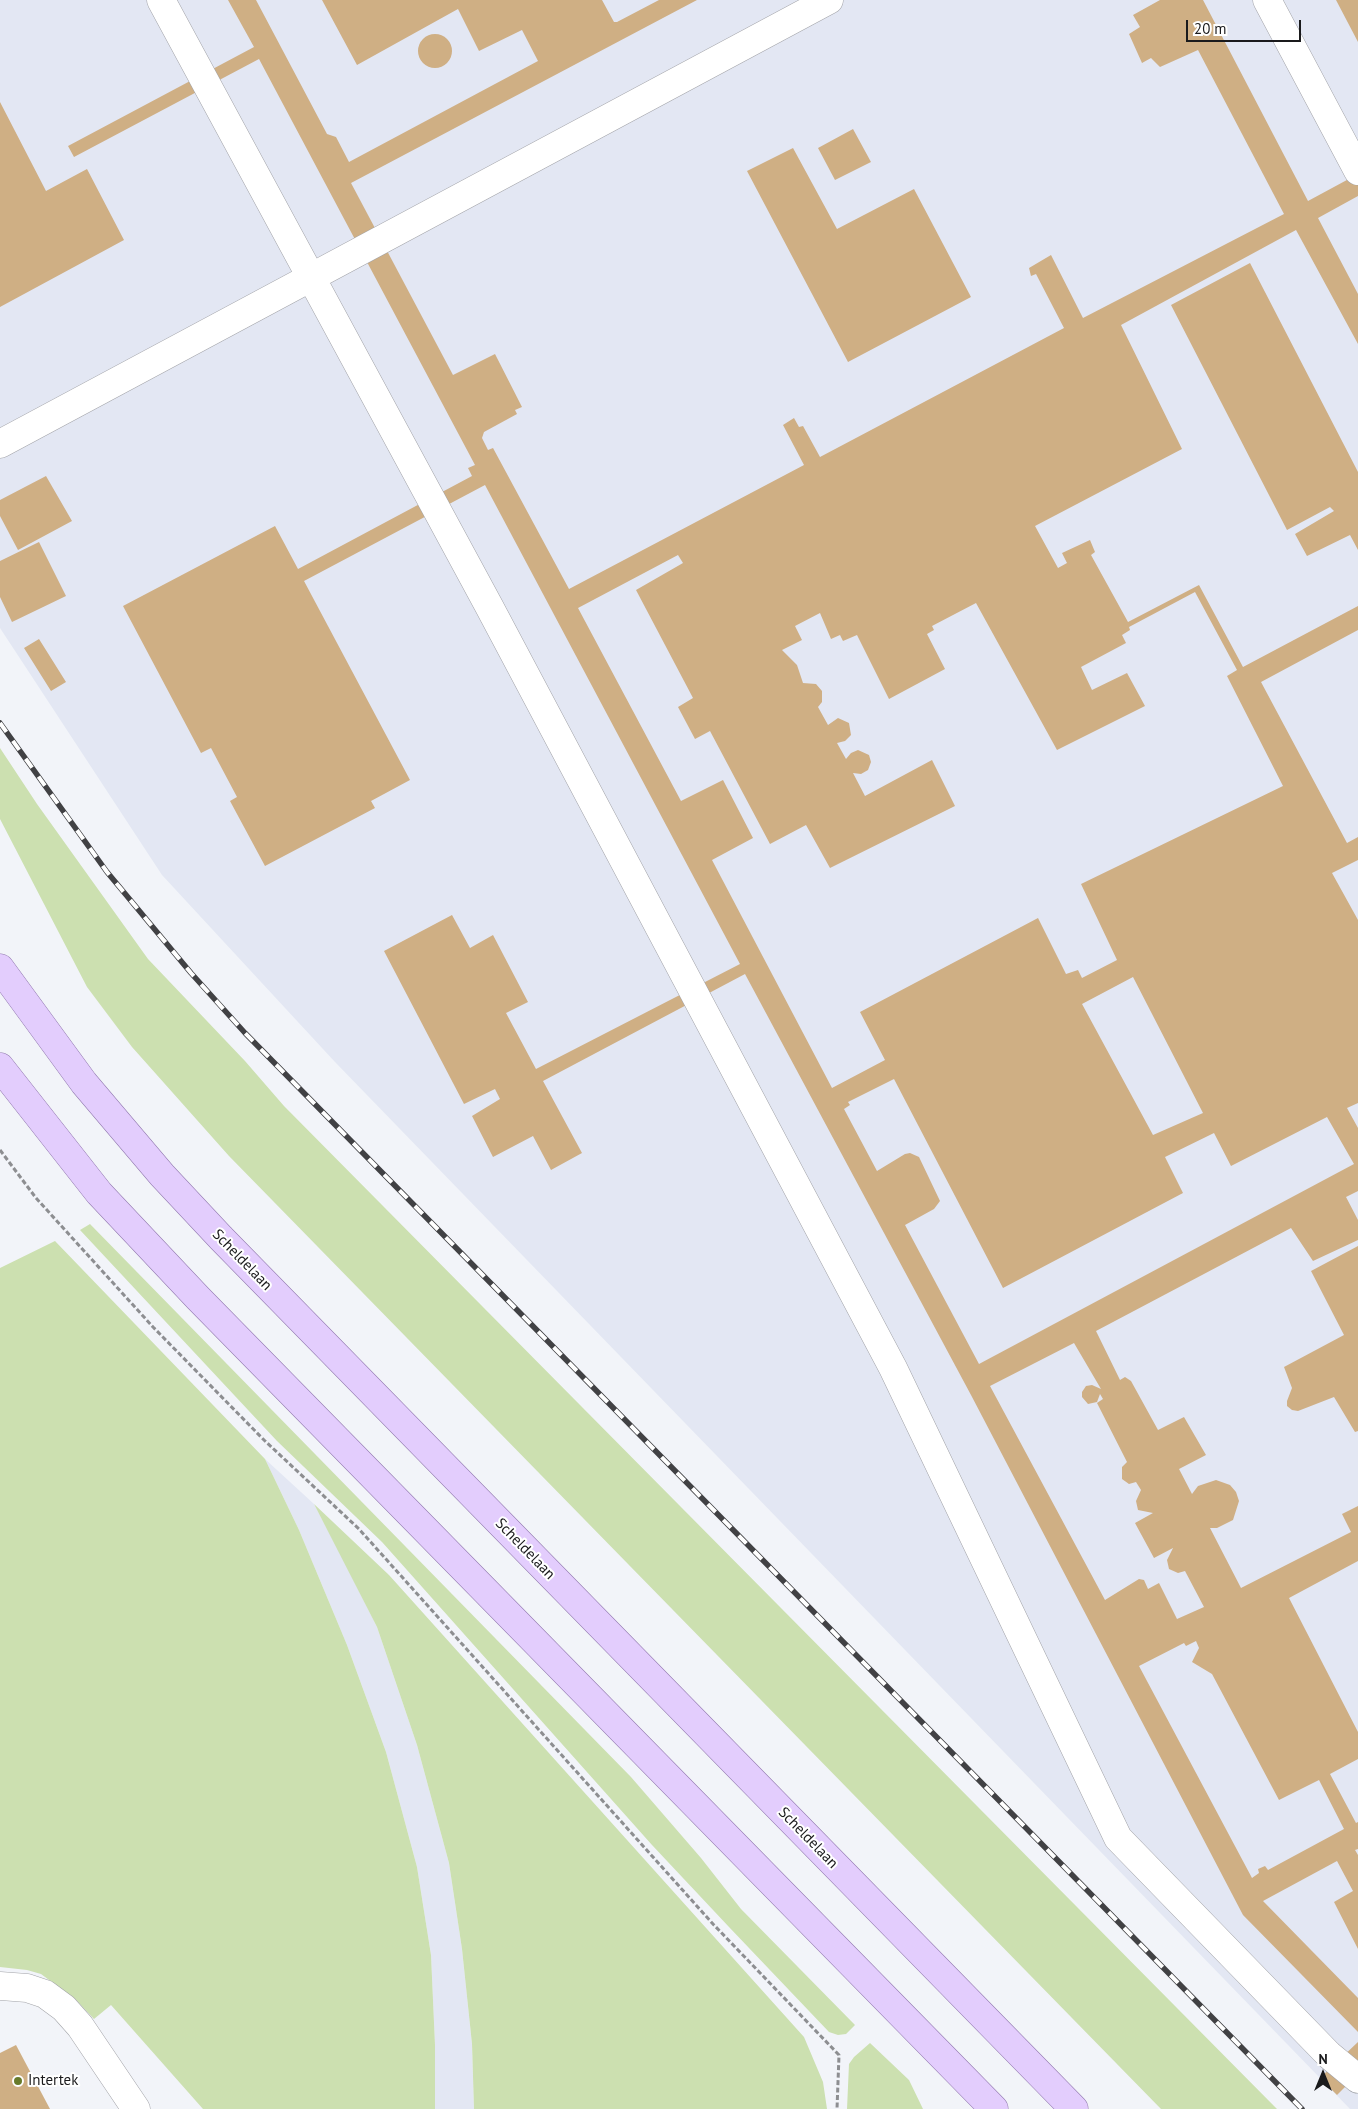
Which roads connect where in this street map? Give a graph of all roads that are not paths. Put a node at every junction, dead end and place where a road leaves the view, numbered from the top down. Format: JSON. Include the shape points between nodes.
{"nodes":[{"id":1,"x":161,"y":0,"type":"edge"},
{"id":2,"x":829,"y":0,"type":"edge"},
{"id":3,"x":1267,"y":0,"type":"edge"},
{"id":4,"x":1358,"y":171,"type":"edge"},
{"id":5,"x":310,"y":278,"type":"junction"},
{"id":6,"x":0,"y":444,"type":"edge"},
{"id":7,"x":0,"y":968,"type":"edge"},
{"id":8,"x":0,"y":1067,"type":"edge"},
{"id":9,"x":0,"y":1986,"type":"edge"},
{"id":10,"x":1358,"y":2078,"type":"edge"},
{"id":11,"x":136,"y":2109,"type":"edge"},
{"id":12,"x":994,"y":2109,"type":"edge"},
{"id":13,"x":1074,"y":2109,"type":"edge"}],
"edges":[{"from":1,"to":5,"type":"lane"},
{"from":2,"to":5,"type":"lane"},
{"from":3,"to":4,"type":"lane"},
{"from":5,"to":6,"type":"lane"},
{"from":5,"to":10,"type":"lane","via":[[490,608],[893,1368],[1118,1838],[1329,2055]]},
{"from":7,"to":13,"type":"main road","name":"Scheldelaan","via":[[84,1083],[221,1238]]},
{"from":8,"to":12,"type":"main road","via":[[98,1193]]},
{"from":9,"to":11,"type":"lane","via":[[27,1988],[45,1994],[64,2008],[80,2026]]}]}
